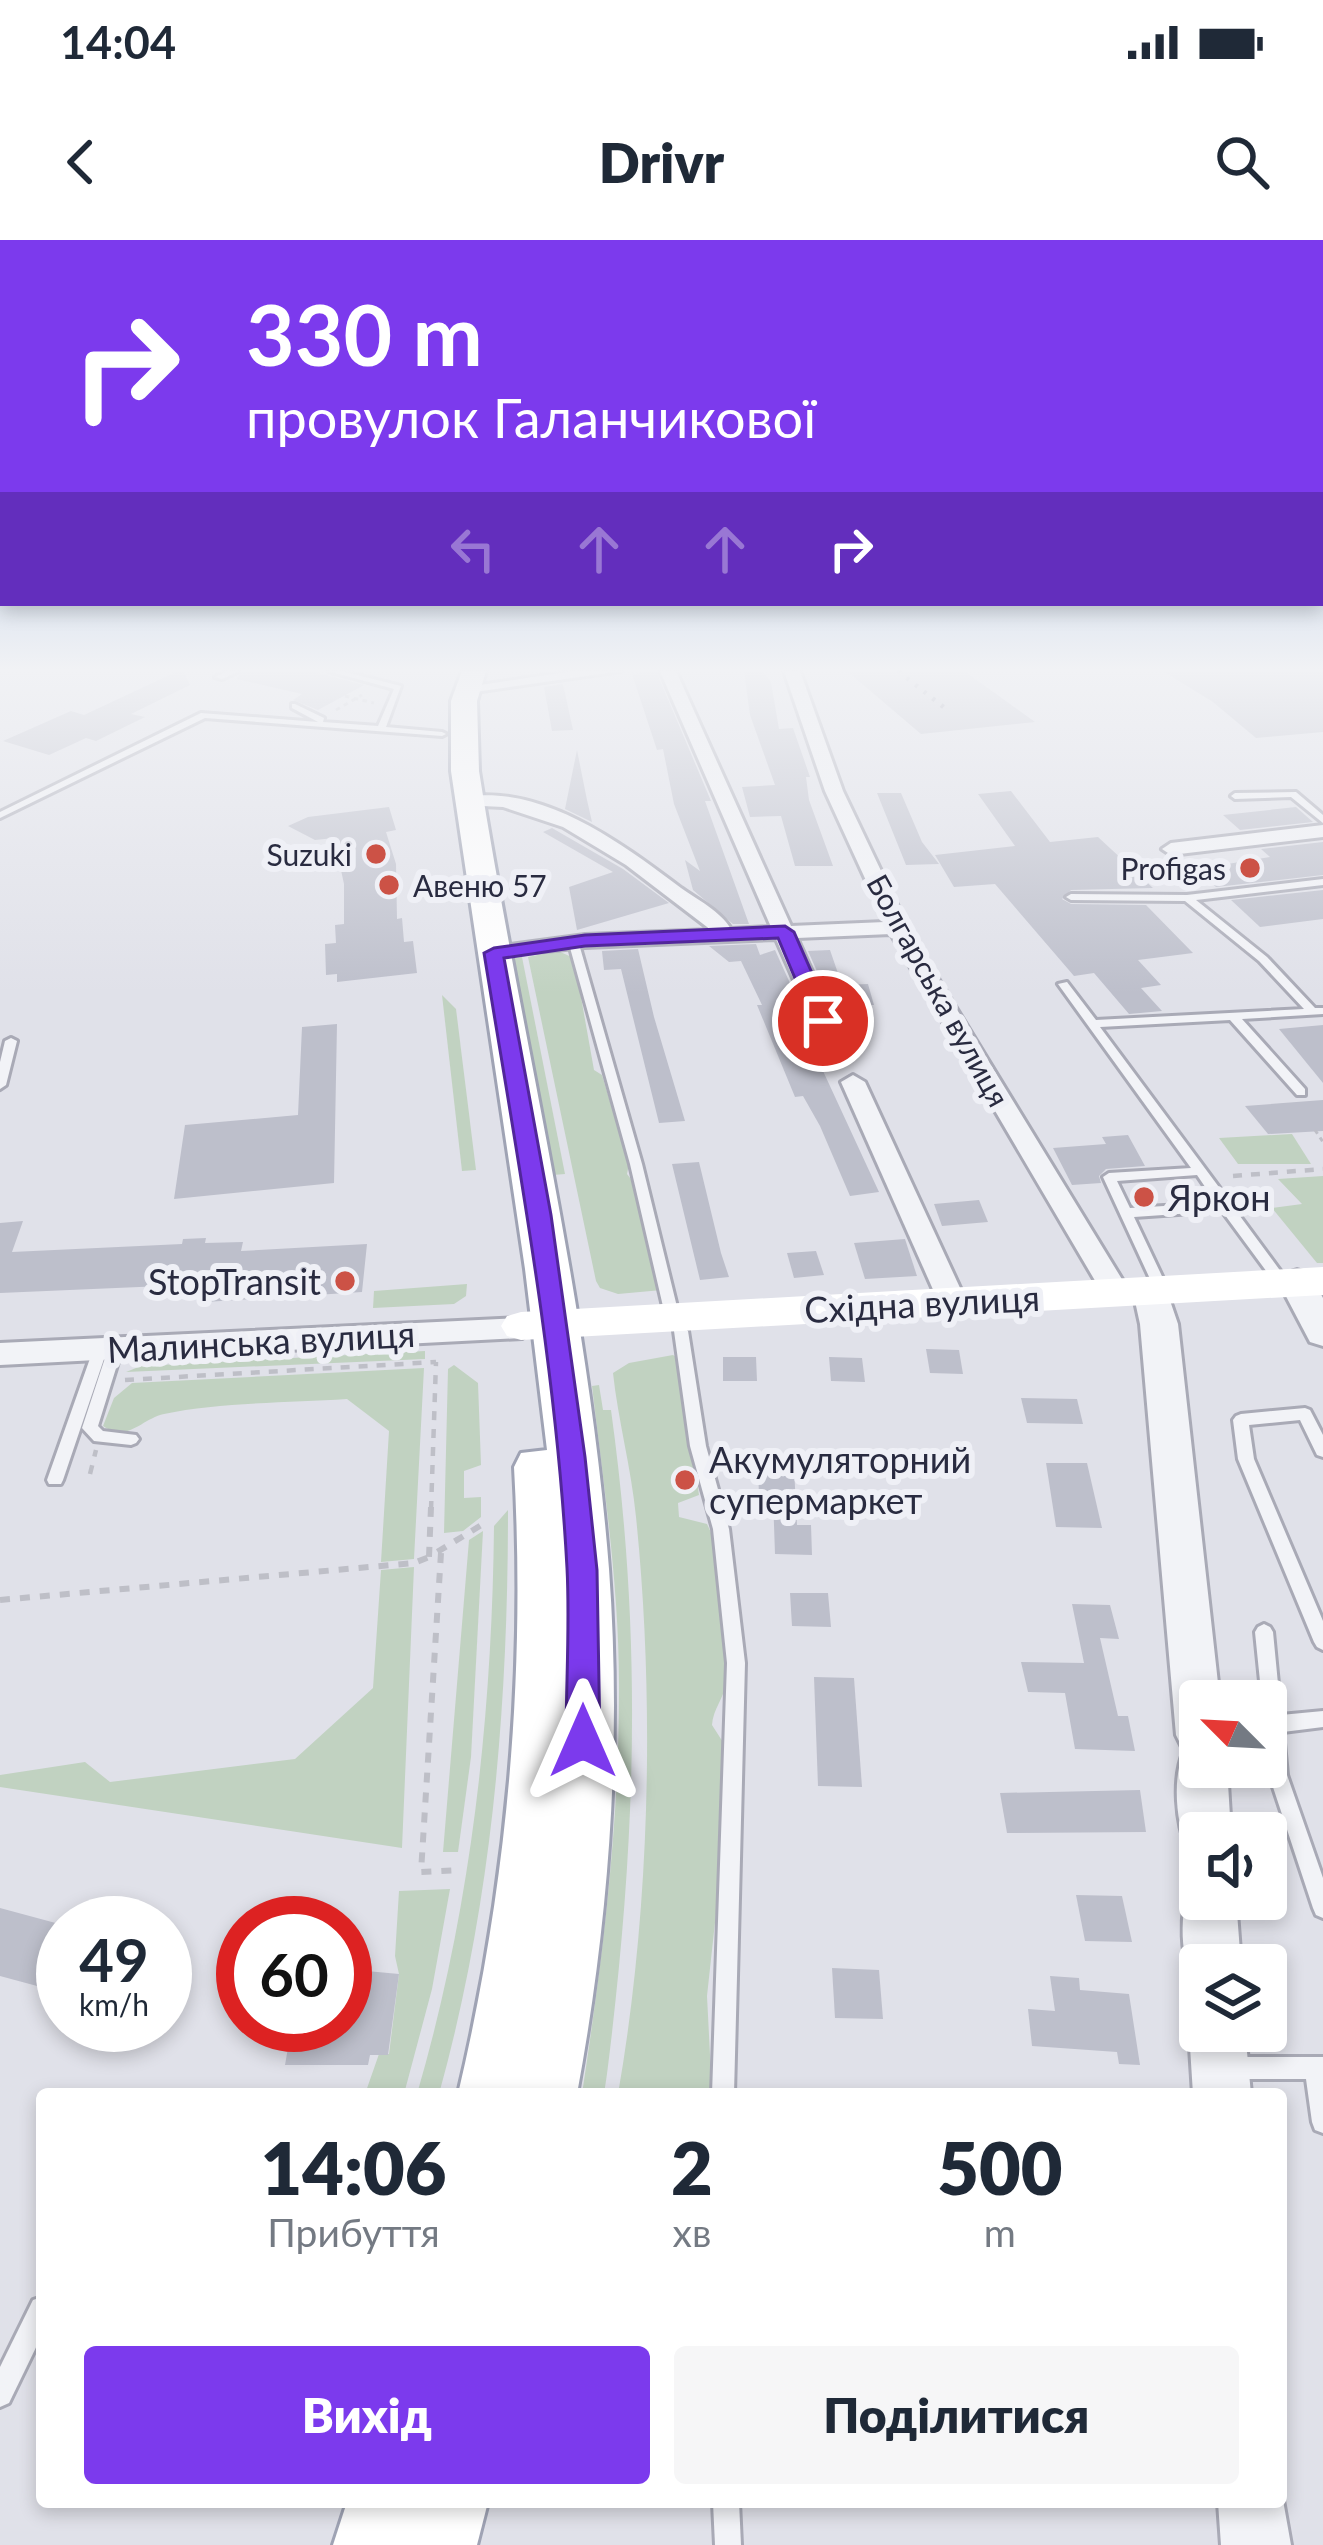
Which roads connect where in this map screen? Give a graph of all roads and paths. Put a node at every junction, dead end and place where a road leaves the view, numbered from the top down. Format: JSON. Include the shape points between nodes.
{"nodes":[{"id":1,"x":74,"y":779,"type":"edge"},
{"id":2,"x":445,"y":779,"type":"edge"},
{"id":3,"x":466,"y":779,"type":"edge"},
{"id":4,"x":713,"y":779,"type":"edge"},
{"id":5,"x":830,"y":779,"type":"edge"},
{"id":6,"x":1235,"y":796,"type":"dead end"},
{"id":7,"x":469,"y":801,"type":"junction"},
{"id":8,"x":0,"y":814,"type":"edge"},
{"id":9,"x":1323,"y":820,"type":"edge"},
{"id":10,"x":1323,"y":831,"type":"edge"},
{"id":11,"x":1172,"y":849,"type":"dead end"},
{"id":12,"x":1323,"y":882,"type":"edge"},
{"id":13,"x":1070,"y":897,"type":"dead end"},
{"id":14,"x":1187,"y":898,"type":"junction"},
{"id":15,"x":898,"y":928,"type":"junction"},
{"id":16,"x":785,"y":932,"type":"junction"},
{"id":17,"x":724,"y":934,"type":"junction"},
{"id":18,"x":574,"y":944,"type":"junction"},
{"id":19,"x":494,"y":953,"type":"junction"},
{"id":20,"x":1063,"y":983,"type":"dead end"},
{"id":21,"x":1318,"y":1011,"type":"edge"},
{"id":22,"x":1233,"y":1016,"type":"junction"},
{"id":23,"x":823,"y":1021,"type":"dead end"},
{"id":24,"x":1093,"y":1024,"type":"junction"},
{"id":25,"x":11,"y":1041,"type":"dead end"},
{"id":26,"x":853,"y":1082,"type":"dead end"},
{"id":27,"x":0,"y":1085,"type":"edge"},
{"id":28,"x":1301,"y":1092,"type":"dead end"},
{"id":29,"x":1315,"y":1130,"type":"dead end"},
{"id":30,"x":1323,"y":1142,"type":"edge"},
{"id":31,"x":1323,"y":1169,"type":"edge"},
{"id":32,"x":1202,"y":1171,"type":"junction"},
{"id":33,"x":1233,"y":1176,"type":"dead end"},
{"id":34,"x":1228,"y":1206,"type":"junction"},
{"id":35,"x":1125,"y":1213,"type":"junction"},
{"id":36,"x":1304,"y":1289,"type":"edge"},
{"id":37,"x":1146,"y":1295,"type":"junction"},
{"id":38,"x":953,"y":1303,"type":"junction"},
{"id":39,"x":676,"y":1323,"type":"junction"},
{"id":40,"x":535,"y":1332,"type":"junction"},
{"id":41,"x":1323,"y":1332,"type":"edge"},
{"id":42,"x":107,"y":1349,"type":"junction"},
{"id":43,"x":0,"y":1354,"type":"edge"},
{"id":44,"x":101,"y":1439,"type":"junction"},
{"id":45,"x":131,"y":1439,"type":"dead end"},
{"id":46,"x":1323,"y":1451,"type":"edge"},
{"id":47,"x":90,"y":1474,"type":"dead end"},
{"id":48,"x":488,"y":1521,"type":"dead end"},
{"id":49,"x":441,"y":1553,"type":"junction"},
{"id":50,"x":429,"y":1557,"type":"junction"},
{"id":51,"x":0,"y":1600,"type":"edge"},
{"id":52,"x":1264,"y":1632,"type":"dead end"},
{"id":53,"x":1323,"y":1642,"type":"edge"},
{"id":54,"x":1196,"y":1680,"type":"edge"},
{"id":55,"x":1269,"y":1680,"type":"edge"},
{"id":56,"x":1323,"y":1719,"type":"edge"},
{"id":57,"x":1287,"y":1723,"type":"edge"},
{"id":58,"x":1282,"y":1788,"type":"edge"},
{"id":59,"x":460,"y":1870,"type":"dead end"},
{"id":60,"x":1323,"y":1908,"type":"edge"},
{"id":61,"x":1220,"y":2064,"type":"edge"},
{"id":62,"x":1319,"y":2068,"type":"edge"},
{"id":63,"x":495,"y":2088,"type":"edge"},
{"id":64,"x":543,"y":2088,"type":"edge"},
{"id":65,"x":723,"y":2088,"type":"edge"},
{"id":66,"x":1323,"y":2122,"type":"edge"},
{"id":67,"x":36,"y":2321,"type":"edge"},
{"id":68,"x":0,"y":2394,"type":"edge"},
{"id":69,"x":726,"y":2508,"type":"edge"},
{"id":70,"x":1253,"y":2508,"type":"edge"},
{"id":71,"x":728,"y":2545,"type":"edge"},
{"id":72,"x":1256,"y":2545,"type":"edge"}],
"edges":[{"from":1,"to":8,"type":"lane"},
{"from":2,"to":40,"type":"main road"},
{"from":3,"to":7,"type":"main road"},
{"from":4,"to":16,"type":"street"},
{"from":5,"to":15,"type":"street","name":"Болгарська вулиця"},
{"from":6,"to":9,"type":"lane","via":[[1293,794]]},
{"from":7,"to":17,"type":"street","via":[[503,801],[607,843]]},
{"from":7,"to":19,"type":"main road"},
{"from":10,"to":11,"type":"street"},
{"from":12,"to":14,"type":"lane"},
{"from":13,"to":14,"type":"lane"},
{"from":14,"to":21,"type":"lane"},
{"from":15,"to":16,"type":"street"},
{"from":15,"to":37,"type":"street","name":"Болгарська вулиця"},
{"from":16,"to":17,"type":"street"},
{"from":16,"to":23,"type":"street"},
{"from":17,"to":18,"type":"street"},
{"from":18,"to":19,"type":"street"},
{"from":18,"to":39,"type":"lane"},
{"from":19,"to":40,"type":"main road"},
{"from":20,"to":24,"type":"lane"},
{"from":21,"to":22,"type":"lane"},
{"from":22,"to":24,"type":"lane"},
{"from":22,"to":28,"type":"lane"},
{"from":24,"to":32,"type":"lane"},
{"from":25,"to":27,"type":"lane"},
{"from":26,"to":38,"type":"street"},
{"from":29,"to":30,"type":"path"},
{"from":31,"to":33,"type":"path"},
{"from":32,"to":34,"type":"lane"},
{"from":32,"to":35,"type":"lane","via":[[1108,1178]]},
{"from":34,"to":35,"type":"lane"},
{"from":34,"to":36,"type":"lane"},
{"from":35,"to":37,"type":"lane"},
{"from":36,"to":37,"type":"main road","name":"Східна вулиця"},
{"from":36,"to":41,"type":"street"},
{"from":37,"to":38,"type":"main road","name":"Східна вулиця"},
{"from":37,"to":39,"type":"main road","name":"Східна вулиця"},
{"from":37,"to":54,"type":"street"},
{"from":38,"to":39,"type":"main road","name":"Східна вулиця"},
{"from":39,"to":40,"type":"main road","name":"Східна вулиця"},
{"from":39,"to":65,"type":"lane","via":[[721,1528],[736,1663]]},
{"from":40,"to":42,"type":"street","name":"Малинська вулиця"},
{"from":40,"to":63,"type":"main road","via":[[546,1743]]},
{"from":40,"to":64,"type":"main road","via":[[582,1570],[583,1741]]},
{"from":42,"to":43,"type":"street","name":"Малинська вулиця"},
{"from":42,"to":44,"type":"lane","via":[[91,1423]]},
{"from":42,"to":44,"type":"lane","via":[[57,1473],[79,1447]]},
{"from":44,"to":45,"type":"lane"},
{"from":44,"to":47,"type":"path"},
{"from":44,"to":50,"type":"path","via":[[110,1397],[127,1378],[436,1360]]},
{"from":46,"to":53,"type":"lane","via":[[1305,1414],[1241,1420],[1246,1459]]},
{"from":48,"to":49,"type":"path"},
{"from":49,"to":50,"type":"path"},
{"from":49,"to":59,"type":"path","via":[[421,1872]]},
{"from":50,"to":51,"type":"path"},
{"from":52,"to":55,"type":"lane"},
{"from":56,"to":57,"type":"lane"},
{"from":58,"to":60,"type":"lane"},
{"from":61,"to":62,"type":"lane"},
{"from":62,"to":66,"type":"lane"},
{"from":67,"to":68,"type":"lane"},
{"from":69,"to":71,"type":"lane"},
{"from":70,"to":72,"type":"street"}]}
